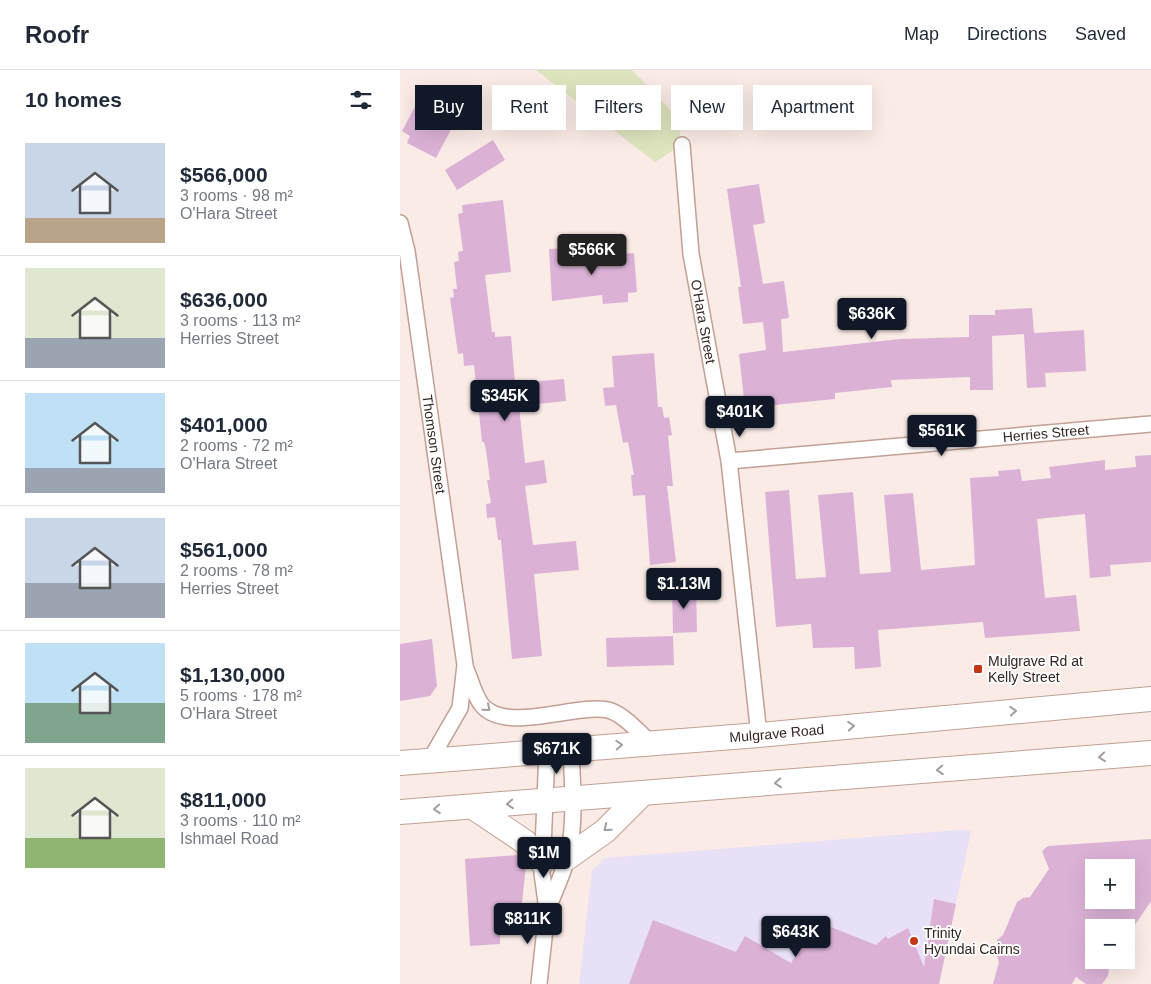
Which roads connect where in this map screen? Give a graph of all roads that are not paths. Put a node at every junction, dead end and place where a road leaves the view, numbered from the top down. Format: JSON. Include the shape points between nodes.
{"nodes":[{"id":1,"x":682,"y":145,"type":"dead end"},
{"id":2,"x":400,"y":223,"type":"edge"},
{"id":3,"x":1151,"y":424,"type":"edge"},
{"id":4,"x":729,"y":461,"type":"junction"},
{"id":5,"x":465,"y":665,"type":"junction"},
{"id":6,"x":1151,"y":699,"type":"edge"},
{"id":7,"x":759,"y":735,"type":"junction"},
{"id":8,"x":651,"y":743,"type":"junction"},
{"id":9,"x":571,"y":749,"type":"junction"},
{"id":10,"x":547,"y":751,"type":"junction"},
{"id":11,"x":1151,"y":753,"type":"edge"},
{"id":12,"x":430,"y":760,"type":"junction"},
{"id":13,"x":400,"y":762,"type":"edge"},
{"id":14,"x":642,"y":794,"type":"junction"},
{"id":15,"x":573,"y":800,"type":"junction"},
{"id":16,"x":546,"y":802,"type":"junction"},
{"id":17,"x":473,"y":807,"type":"junction"},
{"id":18,"x":400,"y":812,"type":"edge"},
{"id":19,"x":567,"y":858,"type":"junction"},
{"id":20,"x":542,"y":862,"type":"junction"},
{"id":21,"x":547,"y":910,"type":"junction"},
{"id":22,"x":539,"y":984,"type":"edge"}],
"edges":[{"from":1,"to":4,"type":"street","name":"O'Hara Street","via":[[691,254]]},
{"from":2,"to":5,"type":"street","name":"Thomson Street","via":[[407,251]]},
{"from":3,"to":4,"type":"street","name":"Herries Street"},
{"from":4,"to":7,"type":"street","name":"O'Hara Street"},
{"from":5,"to":8,"type":"street","name":"Thomson Street","one_way":true,"via":[[481,704],[496,715],[514,718],[607,710]]},
{"from":5,"to":12,"type":"street","name":"Thomson Street","via":[[460,708]]},
{"from":7,"to":6,"type":"main road","name":"Mulgrave Road","one_way":true},
{"from":7,"to":8,"type":"main road","name":"Mulgrave Road"},
{"from":9,"to":8,"type":"main road","name":"Mulgrave Road","one_way":true},
{"from":9,"to":10,"type":"main road","name":"Mulgrave Road"},
{"from":9,"to":15,"type":"street"},
{"from":10,"to":12,"type":"main road","name":"Mulgrave Road"},
{"from":10,"to":16,"type":"street"},
{"from":11,"to":14,"type":"main road","one_way":true},
{"from":12,"to":13,"type":"main road","name":"Mulgrave Road"},
{"from":14,"to":15,"type":"main road"},
{"from":14,"to":19,"type":"main road","one_way":true,"via":[[605,831]]},
{"from":15,"to":16,"type":"main road"},
{"from":15,"to":19,"type":"street","via":[[572,834]]},
{"from":16,"to":17,"type":"main road","one_way":true},
{"from":16,"to":20,"type":"street"},
{"from":17,"to":18,"type":"main road","one_way":true},
{"from":17,"to":20,"type":"main road","via":[[525,842]]},
{"from":19,"to":21,"type":"street"},
{"from":20,"to":21,"type":"street"},
{"from":21,"to":22,"type":"street"}]}
